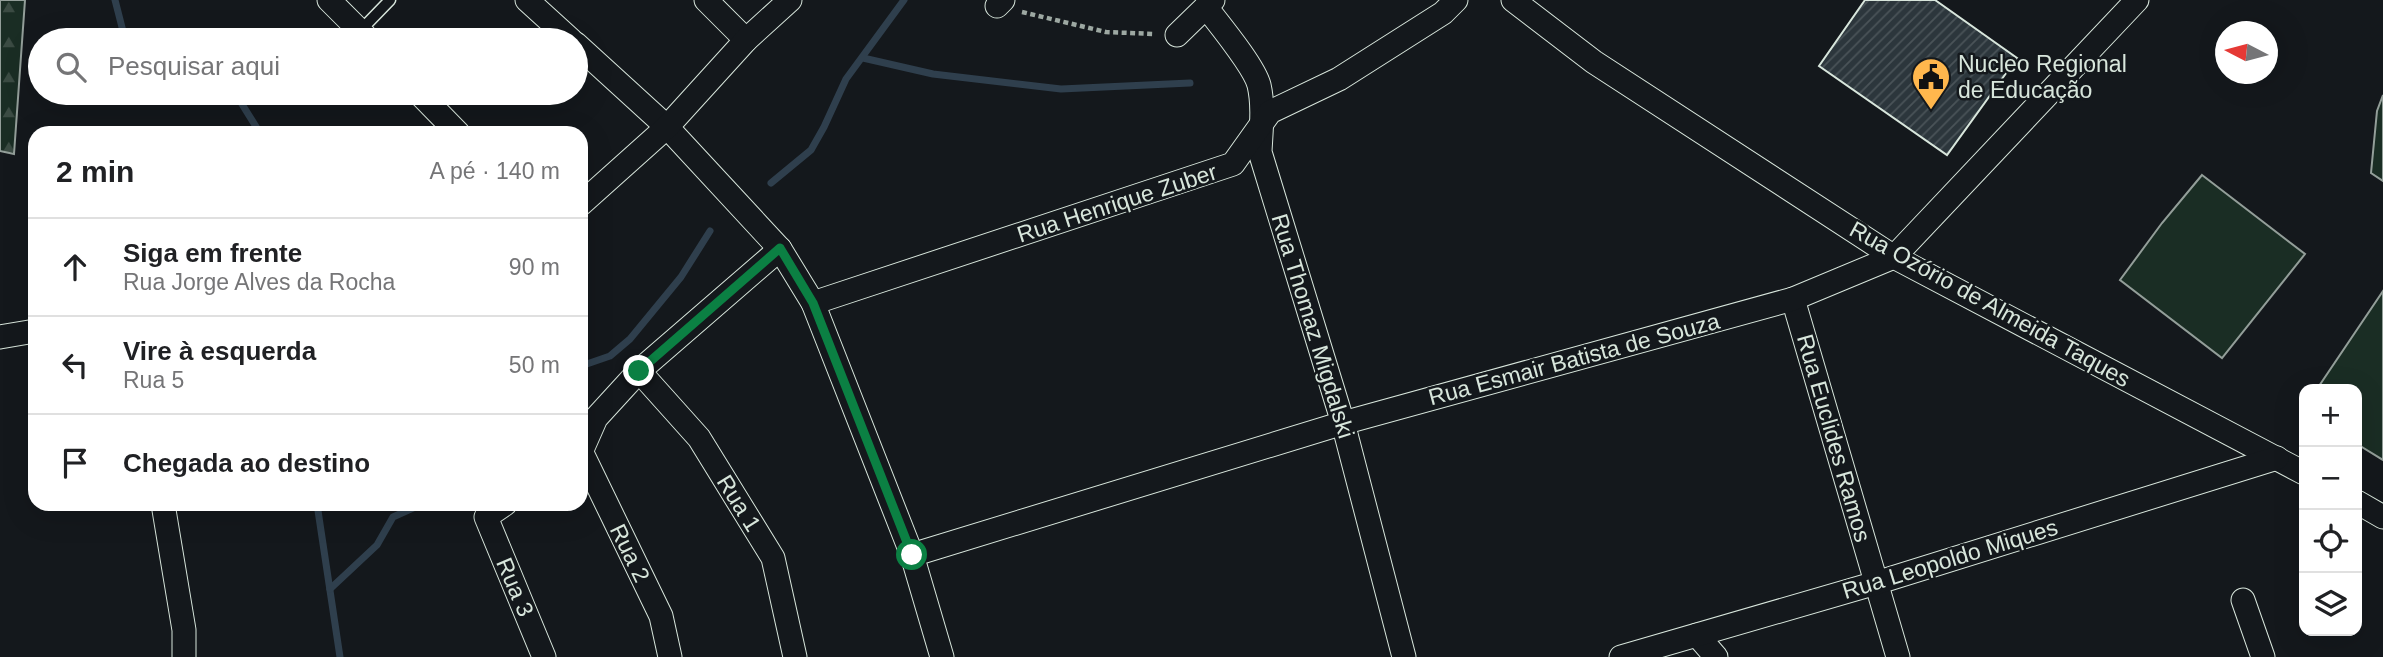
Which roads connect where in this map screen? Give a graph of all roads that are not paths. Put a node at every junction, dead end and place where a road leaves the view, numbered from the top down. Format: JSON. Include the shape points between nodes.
{"nodes":[{"id":1,"x":329,"y":0,"type":"edge"},
{"id":2,"x":390,"y":0,"type":"edge"},
{"id":3,"x":527,"y":0,"type":"edge"},
{"id":4,"x":706,"y":0,"type":"edge"},
{"id":5,"x":790,"y":0,"type":"edge"},
{"id":6,"x":1455,"y":0,"type":"edge"},
{"id":7,"x":1513,"y":0,"type":"edge"},
{"id":8,"x":2137,"y":0,"type":"edge"},
{"id":9,"x":1209,"y":3,"type":"edge"},
{"id":10,"x":356,"y":28,"type":"edge"},
{"id":11,"x":370,"y":28,"type":"edge"},
{"id":12,"x":558,"y":28,"type":"edge"},
{"id":13,"x":1177,"y":35,"type":"road end"},
{"id":14,"x":746,"y":40,"type":"junction"},
{"id":15,"x":588,"y":55,"type":"edge"},
{"id":16,"x":431,"y":105,"type":"edge"},
{"id":17,"x":1262,"y":123,"type":"junction"},
{"id":18,"x":451,"y":126,"type":"edge"},
{"id":19,"x":667,"y":127,"type":"junction"},
{"id":20,"x":588,"y":198,"type":"edge"},
{"id":21,"x":780,"y":248,"type":"junction"},
{"id":22,"x":1894,"y":257,"type":"junction"},
{"id":23,"x":1793,"y":299,"type":"junction"},
{"id":24,"x":813,"y":303,"type":"junction"},
{"id":25,"x":28,"y":332,"type":"edge"},
{"id":26,"x":0,"y":337,"type":"edge"},
{"id":27,"x":639,"y":371,"type":"junction"},
{"id":28,"x":1343,"y":423,"type":"junction"},
{"id":29,"x":588,"y":436,"type":"edge"},
{"id":30,"x":2277,"y":458,"type":"junction"},
{"id":31,"x":588,"y":466,"type":"edge"},
{"id":32,"x":2299,"y":470,"type":"edge"},
{"id":33,"x":2362,"y":505,"type":"edge"},
{"id":34,"x":164,"y":511,"type":"edge"},
{"id":35,"x":495,"y":511,"type":"edge"},
{"id":36,"x":2383,"y":517,"type":"edge"},
{"id":37,"x":912,"y":555,"type":"junction"},
{"id":38,"x":1876,"y":583,"type":"junction"},
{"id":39,"x":2243,"y":600,"type":"dead end"},
{"id":40,"x":1697,"y":635,"type":"junction"},
{"id":41,"x":184,"y":657,"type":"edge"},
{"id":42,"x":544,"y":657,"type":"edge"},
{"id":43,"x":670,"y":657,"type":"edge"},
{"id":44,"x":795,"y":657,"type":"edge"},
{"id":45,"x":942,"y":657,"type":"edge"},
{"id":46,"x":1404,"y":657,"type":"edge"},
{"id":47,"x":1621,"y":657,"type":"edge"},
{"id":48,"x":1716,"y":657,"type":"edge"},
{"id":49,"x":1898,"y":657,"type":"edge"},
{"id":50,"x":2263,"y":657,"type":"edge"}],
"edges":[{"from":1,"to":10,"type":"street"},
{"from":2,"to":11,"type":"lane"},
{"from":3,"to":12,"type":"street"},
{"from":4,"to":14,"type":"street"},
{"from":5,"to":14,"type":"street"},
{"from":6,"to":17,"type":"street","name":"Rua Henrique Zuber","via":[[1443,13],[1339,79],[1269,112]]},
{"from":7,"to":22,"type":"street","name":"Rua Ozório de Almeida Taques","via":[[1594,62]]},
{"from":8,"to":22,"type":"street","name":"Rua Esmair Batista de Souza"},
{"from":9,"to":13,"type":"street"},
{"from":9,"to":17,"type":"street","name":"Rua Thomaz Migdalski","via":[[1259,83]]},
{"from":14,"to":19,"type":"street"},
{"from":15,"to":19,"type":"street"},
{"from":16,"to":18,"type":"street"},
{"from":17,"to":24,"type":"street","name":"Rua Henrique Zuber","via":[[1233,164]]},
{"from":17,"to":28,"type":"street","name":"Rua Thomaz Migdalski","via":[[1260,152]]},
{"from":19,"to":20,"type":"street"},
{"from":19,"to":21,"type":"street"},
{"from":21,"to":24,"type":"street"},
{"from":21,"to":27,"type":"street"},
{"from":22,"to":23,"type":"street","name":"Rua Esmair Batista de Souza"},
{"from":22,"to":30,"type":"street","name":"Rua Ozório de Almeida Taques"},
{"from":23,"to":28,"type":"street","name":"Rua Esmair Batista de Souza"},
{"from":23,"to":38,"type":"street","name":"Rua Euclides Ramos"},
{"from":24,"to":37,"type":"street"},
{"from":25,"to":26,"type":"street"},
{"from":27,"to":29,"type":"street","via":[[596,418]]},
{"from":27,"to":44,"type":"street","name":"Rua 1","via":[[699,438],[774,558]]},
{"from":28,"to":37,"type":"street","name":"Rua Esmair Batista de Souza"},
{"from":28,"to":46,"type":"street","name":"Rua Thomaz Migdalski"},
{"from":30,"to":32,"type":"street","name":"Rua Ozório de Almeida Taques"},
{"from":30,"to":38,"type":"street","name":"Rua Leopoldo Miques"},
{"from":31,"to":43,"type":"street","name":"Rua 2","via":[[661,616]]},
{"from":33,"to":36,"type":"street"},
{"from":34,"to":41,"type":"street","via":[[184,630]]},
{"from":35,"to":42,"type":"street","name":"Rua 3","via":[[486,517]]},
{"from":37,"to":45,"type":"street"},
{"from":38,"to":40,"type":"street","name":"Rua Leopoldo Miques"},
{"from":38,"to":49,"type":"street","name":"Rua Euclides Ramos"},
{"from":39,"to":50,"type":"street"},
{"from":40,"to":47,"type":"street","name":"Rua Leopoldo Miques"},
{"from":40,"to":48,"type":"street"}]}
